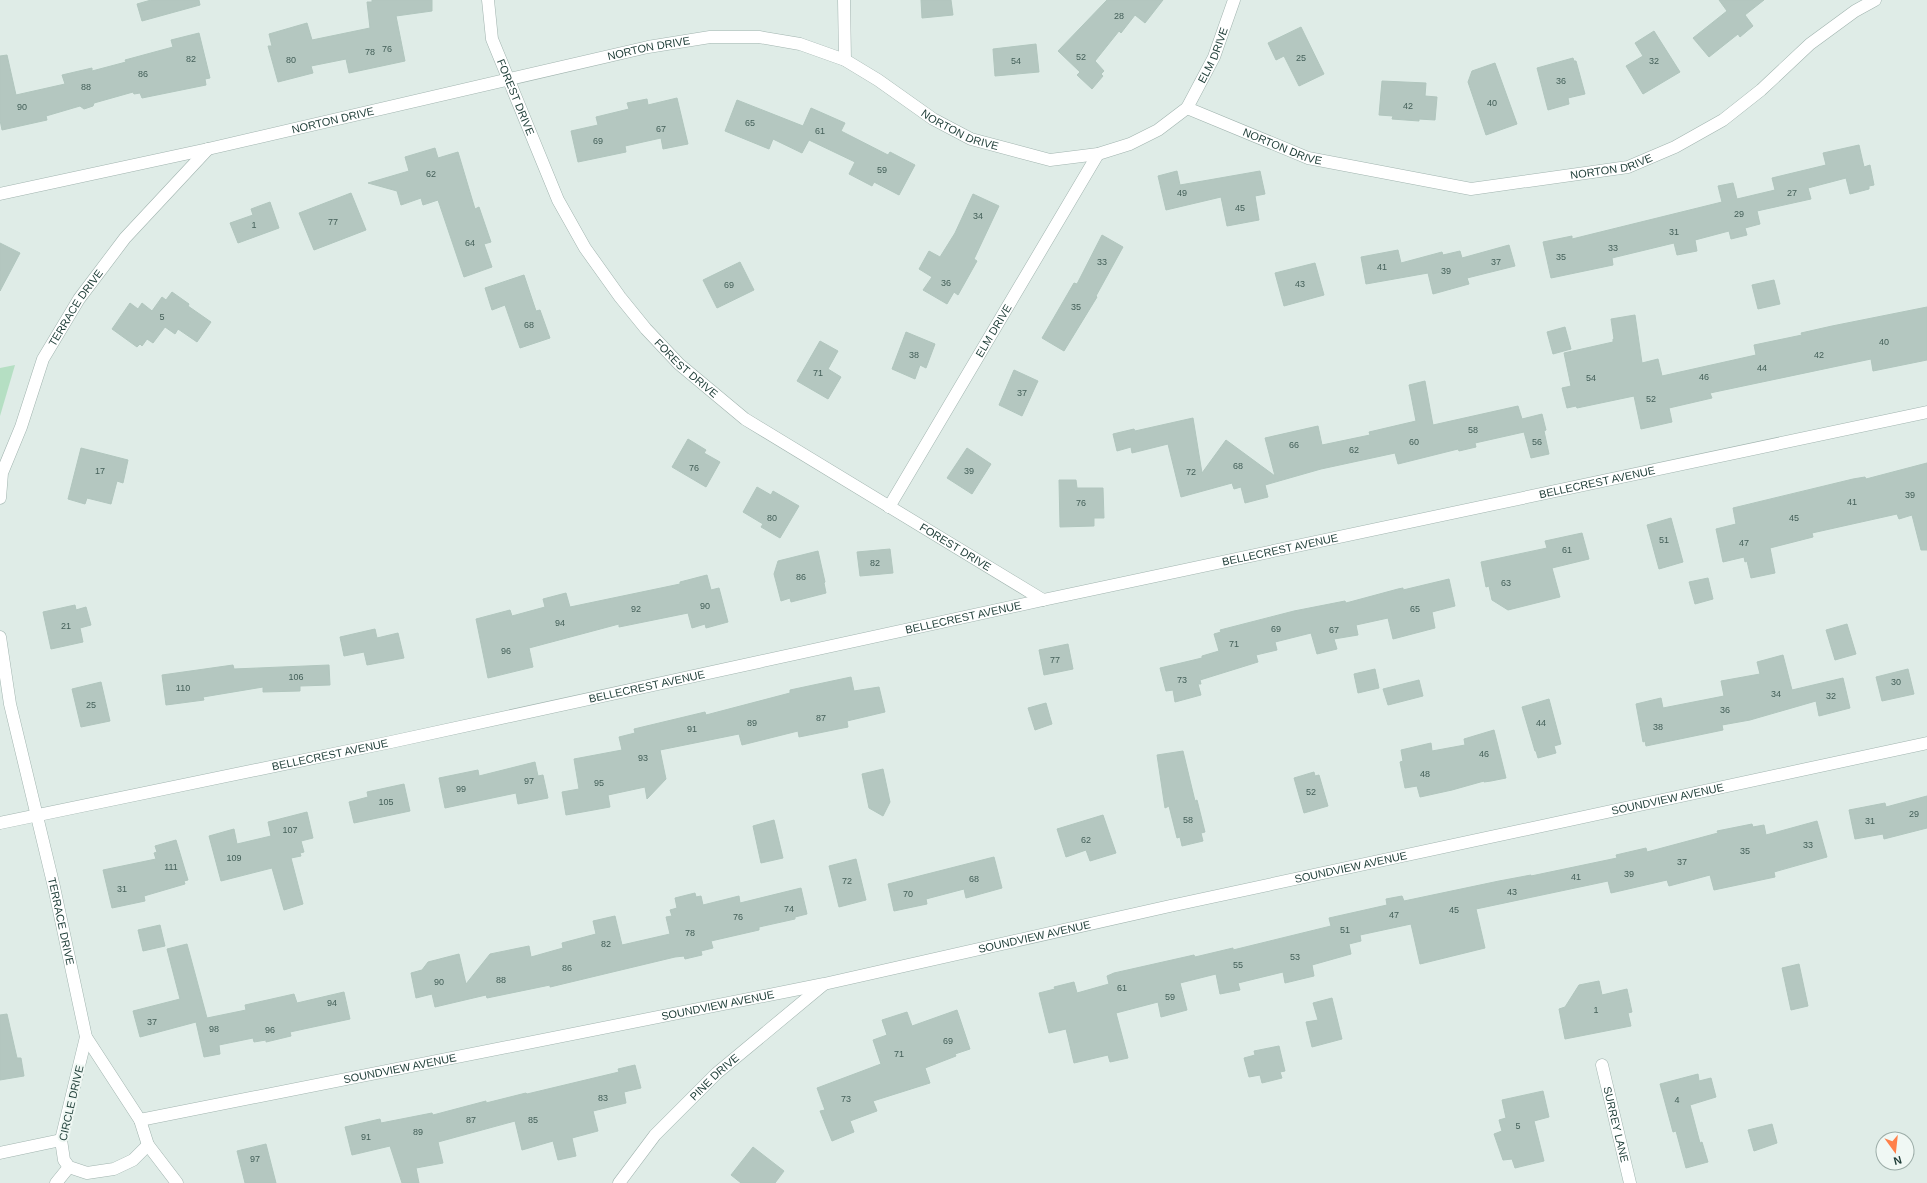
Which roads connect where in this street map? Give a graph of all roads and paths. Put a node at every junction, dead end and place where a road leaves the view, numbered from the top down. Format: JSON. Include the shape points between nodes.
{"nodes":[{"id":1,"x":488,"y":0,"type":"edge"},
{"id":2,"x":844,"y":0,"type":"edge"},
{"id":3,"x":1234,"y":0,"type":"edge"},
{"id":4,"x":1875,"y":0,"type":"edge"},
{"id":5,"x":845,"y":60,"type":"junction"},
{"id":6,"x":508,"y":79,"type":"junction"},
{"id":7,"x":1187,"y":108,"type":"junction"},
{"id":8,"x":208,"y":149,"type":"junction"},
{"id":9,"x":1098,"y":154,"type":"junction"},
{"id":10,"x":0,"y":194,"type":"edge"},
{"id":11,"x":1927,"y":412,"type":"edge"},
{"id":12,"x":0,"y":498,"type":"edge"},
{"id":13,"x":890,"y":507,"type":"junction"},
{"id":14,"x":1043,"y":600,"type":"junction"},
{"id":15,"x":0,"y":637,"type":"edge"},
{"id":16,"x":1927,"y":743,"type":"edge"},
{"id":17,"x":36,"y":815,"type":"junction"},
{"id":18,"x":0,"y":823,"type":"edge"},
{"id":19,"x":824,"y":984,"type":"junction"},
{"id":20,"x":86,"y":1037,"type":"junction"},
{"id":21,"x":1602,"y":1065,"type":"dead end"},
{"id":22,"x":140,"y":1120,"type":"junction"},
{"id":23,"x":61,"y":1140,"type":"junction"},
{"id":24,"x":148,"y":1145,"type":"junction"},
{"id":25,"x":0,"y":1153,"type":"edge"},
{"id":26,"x":69,"y":1167,"type":"junction"},
{"id":27,"x":56,"y":1183,"type":"edge"},
{"id":28,"x":177,"y":1183,"type":"edge"},
{"id":29,"x":619,"y":1183,"type":"edge"},
{"id":30,"x":1630,"y":1183,"type":"edge"}],
"edges":[{"from":1,"to":6,"type":"street","name":"FOREST DRIVE","via":[[492,39]]},
{"from":2,"to":5,"type":"street"},
{"from":3,"to":7,"type":"street","name":"ELM DRIVE","via":[[1214,57]]},
{"from":4,"to":7,"type":"street","name":"NORTON DRIVE","via":[[1855,11],[1810,44],[1723,120],[1675,147],[1628,167],[1471,189],[1308,158]]},
{"from":5,"to":6,"type":"street","name":"NORTON DRIVE","via":[[800,44],[759,37],[710,37],[648,47]]},
{"from":5,"to":9,"type":"street","name":"NORTON DRIVE","via":[[933,119],[971,139],[1050,160]]},
{"from":6,"to":8,"type":"street","name":"NORTON DRIVE"},
{"from":6,"to":13,"type":"street","name":"FOREST DRIVE","via":[[558,200],[585,248],[646,329],[679,364],[745,419]]},
{"from":7,"to":9,"type":"street","name":"NORTON DRIVE","via":[[1158,130],[1130,144]]},
{"from":8,"to":10,"type":"street","name":"NORTON DRIVE"},
{"from":8,"to":12,"type":"street","name":"TERRACE DRIVE","via":[[125,238],[75,305],[43,359],[21,427],[2,473]]},
{"from":9,"to":13,"type":"street","name":"ELM DRIVE"},
{"from":11,"to":14,"type":"street","name":"BELLECREST AVENUE"},
{"from":13,"to":14,"type":"street","name":"FOREST DRIVE"},
{"from":14,"to":17,"type":"street","name":"BELLECREST AVENUE","via":[[391,742]]},
{"from":15,"to":17,"type":"street","name":"TERRACE DRIVE","via":[[10,704]]},
{"from":16,"to":19,"type":"street","name":"SOUNDVIEW AVENUE","via":[[1194,901]]},
{"from":17,"to":18,"type":"street","name":"BELLECREST AVENUE"},
{"from":17,"to":20,"type":"street","name":"TERRACE DRIVE"},
{"from":19,"to":22,"type":"street","name":"SOUNDVIEW AVENUE"},
{"from":19,"to":29,"type":"street","name":"PINE DRIVE","via":[[716,1073],[655,1135]]},
{"from":20,"to":22,"type":"street","name":"TERRACE DRIVE"},
{"from":20,"to":23,"type":"street","name":"CIRCLE DRIVE"},
{"from":21,"to":30,"type":"street","name":"SURREY LANE"},
{"from":22,"to":24,"type":"street","name":"TERRACE DRIVE"},
{"from":23,"to":25,"type":"street"},
{"from":23,"to":26,"type":"street","name":"CIRCLE DRIVE","via":[[64,1160]]},
{"from":24,"to":26,"type":"street","via":[[133,1160],[114,1169],[87,1172]]},
{"from":24,"to":28,"type":"street","name":"TERRACE DRIVE"},
{"from":26,"to":27,"type":"street"}]}
